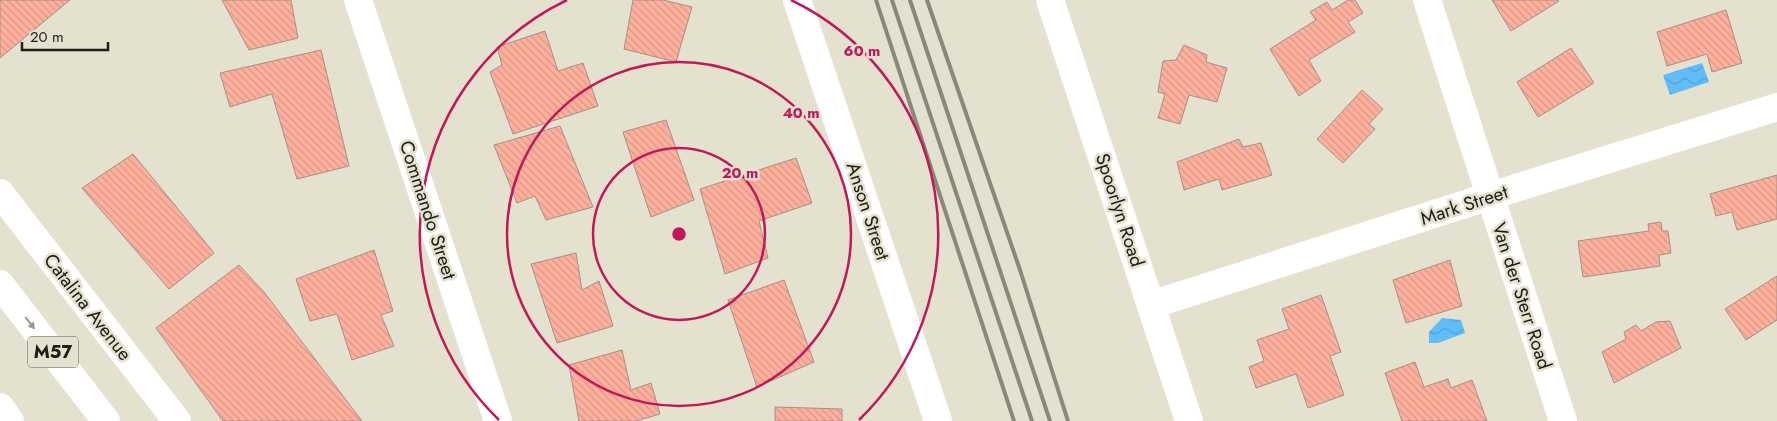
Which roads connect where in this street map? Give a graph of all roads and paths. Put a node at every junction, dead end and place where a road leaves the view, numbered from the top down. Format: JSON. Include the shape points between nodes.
{"nodes":[{"id":1,"x":358,"y":0,"type":"edge"},
{"id":2,"x":797,"y":0,"type":"edge"},
{"id":3,"x":1050,"y":0,"type":"edge"},
{"id":4,"x":1426,"y":0,"type":"edge"},
{"id":5,"x":1777,"y":107,"type":"edge"},
{"id":6,"x":0,"y":193,"type":"edge"},
{"id":7,"x":1490,"y":196,"type":"junction"},
{"id":8,"x":0,"y":284,"type":"edge"},
{"id":9,"x":1151,"y":305,"type":"junction"},
{"id":10,"x":0,"y":407,"type":"edge"},
{"id":11,"x":10,"y":421,"type":"edge"},
{"id":12,"x":106,"y":421,"type":"edge"},
{"id":13,"x":177,"y":421,"type":"edge"},
{"id":14,"x":498,"y":421,"type":"edge"},
{"id":15,"x":938,"y":421,"type":"edge"},
{"id":16,"x":1189,"y":421,"type":"edge"},
{"id":17,"x":1563,"y":421,"type":"edge"}],
"edges":[{"from":1,"to":14,"type":"street","name":"Commando Street"},
{"from":2,"to":15,"type":"street","name":"Anson Street"},
{"from":3,"to":9,"type":"street","name":"Spoorlyn Road"},
{"from":4,"to":7,"type":"street","name":"Van der Sterr Road"},
{"from":5,"to":7,"type":"street","name":"Mark Street"},
{"from":6,"to":13,"type":"street","name":"Catalina Avenue"},
{"from":7,"to":9,"type":"street","name":"Mark Street"},
{"from":7,"to":17,"type":"street","name":"Van der Sterr Road"},
{"from":8,"to":12,"type":"street","number":"M57","one_way":true},
{"from":9,"to":16,"type":"street","name":"Spoorlyn Road"},
{"from":10,"to":11,"type":"street"}]}
